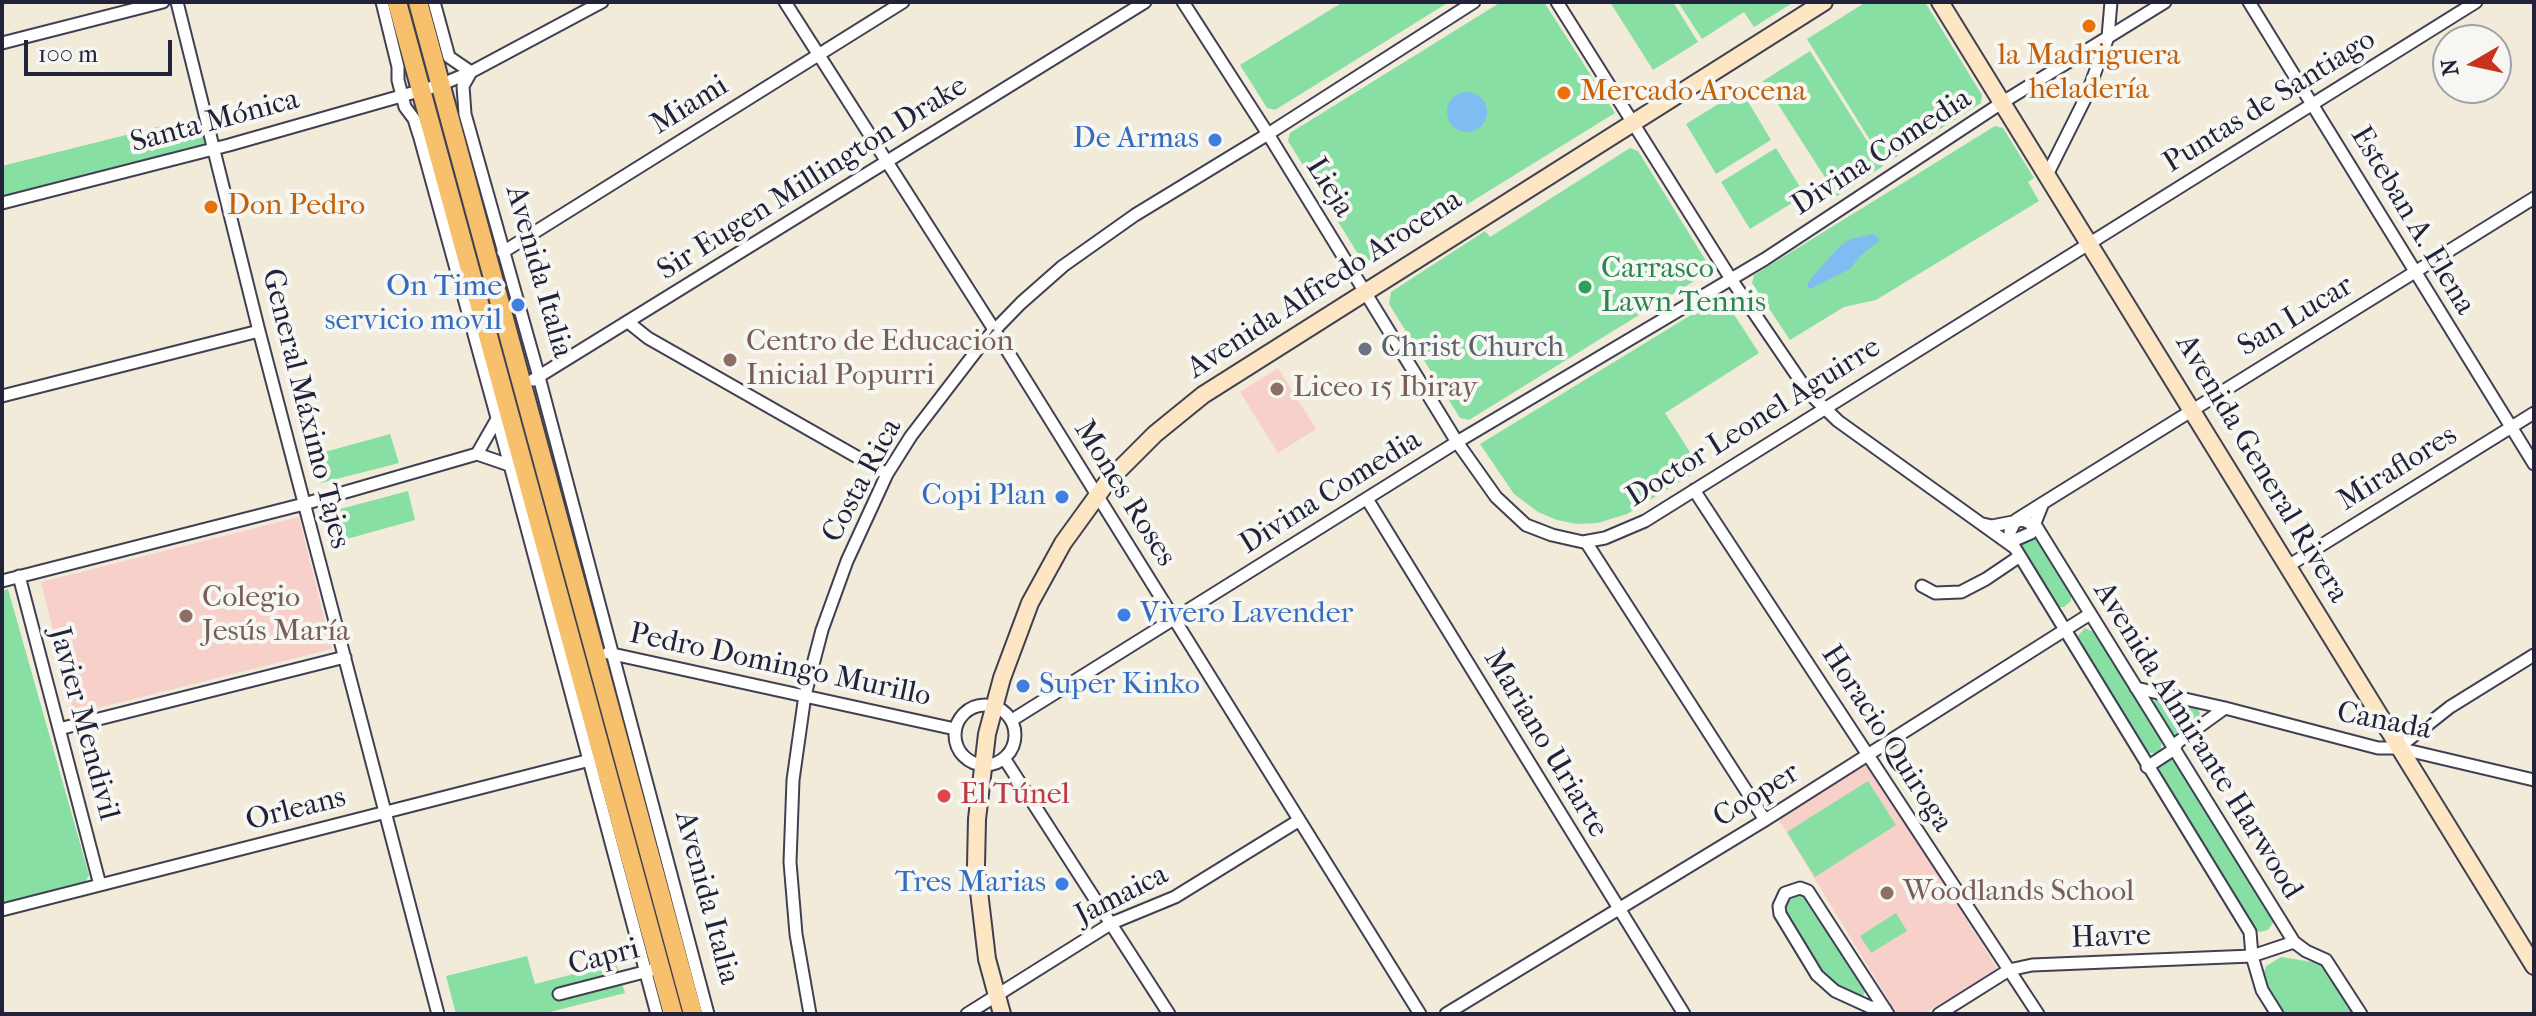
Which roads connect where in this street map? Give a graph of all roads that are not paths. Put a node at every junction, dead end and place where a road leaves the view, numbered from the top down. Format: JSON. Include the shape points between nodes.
{"nodes":[{"id":1,"x":163,"y":2,"type":"edge"},
{"id":2,"x":177,"y":2,"type":"edge"},
{"id":3,"x":382,"y":2,"type":"edge"},
{"id":4,"x":602,"y":2,"type":"edge"},
{"id":5,"x":785,"y":2,"type":"edge"},
{"id":6,"x":903,"y":2,"type":"edge"},
{"id":7,"x":1145,"y":2,"type":"edge"},
{"id":8,"x":1183,"y":2,"type":"edge"},
{"id":9,"x":1474,"y":2,"type":"edge"},
{"id":10,"x":1557,"y":2,"type":"edge"},
{"id":11,"x":1824,"y":2,"type":"edge"},
{"id":12,"x":1940,"y":2,"type":"edge"},
{"id":13,"x":2111,"y":2,"type":"edge"},
{"id":14,"x":2165,"y":2,"type":"edge"},
{"id":15,"x":2249,"y":2,"type":"edge"},
{"id":16,"x":2476,"y":2,"type":"edge"},
{"id":17,"x":427,"y":6,"type":"edge"},
{"id":18,"x":396,"y":15,"type":"edge"},
{"id":19,"x":2108,"y":37,"type":"junction"},
{"id":20,"x":2,"y":43,"type":"edge"},
{"id":21,"x":817,"y":55,"type":"junction"},
{"id":22,"x":471,"y":72,"type":"junction"},
{"id":23,"x":438,"y":76,"type":"junction"},
{"id":24,"x":421,"y":90,"type":"junction"},
{"id":25,"x":402,"y":96,"type":"junction"},
{"id":26,"x":2003,"y":102,"type":"junction"},
{"id":27,"x":2313,"y":103,"type":"junction"},
{"id":28,"x":1632,"y":123,"type":"junction"},
{"id":29,"x":1268,"y":134,"type":"junction"},
{"id":30,"x":214,"y":149,"type":"junction"},
{"id":31,"x":459,"y":157,"type":"junction"},
{"id":32,"x":440,"y":163,"type":"junction"},
{"id":33,"x":887,"y":163,"type":"junction"},
{"id":34,"x":2047,"y":175,"type":"junction"},
{"id":35,"x":2534,"y":198,"type":"edge"},
{"id":36,"x":2,"y":203,"type":"edge"},
{"id":37,"x":2089,"y":244,"type":"junction"},
{"id":38,"x":503,"y":252,"type":"junction"},
{"id":39,"x":2414,"y":273,"type":"junction"},
{"id":40,"x":1731,"y":279,"type":"junction"},
{"id":41,"x":1364,"y":291,"type":"junction"},
{"id":42,"x":628,"y":322,"type":"junction"},
{"id":43,"x":259,"y":331,"type":"junction"},
{"id":44,"x":995,"y":331,"type":"junction"},
{"id":45,"x":530,"y":380,"type":"junction"},
{"id":46,"x":505,"y":393,"type":"junction"},
{"id":47,"x":2,"y":396,"type":"edge"},
{"id":48,"x":2193,"y":408,"type":"junction"},
{"id":49,"x":1824,"y":409,"type":"junction"},
{"id":50,"x":2534,"y":413,"type":"edge"},
{"id":51,"x":497,"y":419,"type":"junction"},
{"id":52,"x":2512,"y":427,"type":"junction"},
{"id":53,"x":1457,"y":442,"type":"junction"},
{"id":54,"x":477,"y":454,"type":"junction"},
{"id":55,"x":2534,"y":464,"type":"edge"},
{"id":56,"x":510,"y":465,"type":"junction"},
{"id":57,"x":887,"y":474,"type":"junction"},
{"id":58,"x":529,"y":478,"type":"junction"},
{"id":59,"x":1694,"y":490,"type":"junction"},
{"id":60,"x":1097,"y":496,"type":"junction"},
{"id":61,"x":1367,"y":499,"type":"junction"},
{"id":62,"x":2043,"y":503,"type":"junction"},
{"id":63,"x":304,"y":504,"type":"junction"},
{"id":64,"x":2016,"y":520,"type":"junction"},
{"id":65,"x":1983,"y":524,"type":"junction"},
{"id":66,"x":2036,"y":526,"type":"junction"},
{"id":67,"x":1586,"y":542,"type":"junction"},
{"id":68,"x":2010,"y":542,"type":"junction"},
{"id":69,"x":2020,"y":556,"type":"junction"},
{"id":70,"x":544,"y":564,"type":"junction"},
{"id":71,"x":2288,"y":566,"type":"junction"},
{"id":72,"x":19,"y":576,"type":"junction"},
{"id":73,"x":2,"y":581,"type":"edge"},
{"id":74,"x":1922,"y":586,"type":"dead end"},
{"id":75,"x":2090,"y":614,"type":"junction"},
{"id":76,"x":1174,"y":619,"type":"junction"},
{"id":77,"x":2064,"y":630,"type":"junction"},
{"id":78,"x":604,"y":652,"type":"junction"},
{"id":79,"x":2534,"y":655,"type":"edge"},
{"id":80,"x":345,"y":657,"type":"junction"},
{"id":81,"x":2136,"y":688,"type":"junction"},
{"id":82,"x":805,"y":695,"type":"junction"},
{"id":83,"x":994,"y":706,"type":"junction"},
{"id":84,"x":2225,"y":708,"type":"junction"},
{"id":85,"x":1012,"y":720,"type":"junction"},
{"id":86,"x":59,"y":729,"type":"junction"},
{"id":87,"x":955,"y":729,"type":"junction"},
{"id":88,"x":2398,"y":748,"type":"junction"},
{"id":89,"x":2173,"y":750,"type":"junction"},
{"id":90,"x":1867,"y":754,"type":"junction"},
{"id":91,"x":596,"y":758,"type":"junction"},
{"id":92,"x":1004,"y":758,"type":"junction"},
{"id":93,"x":982,"y":765,"type":"junction"},
{"id":94,"x":2147,"y":767,"type":"junction"},
{"id":95,"x":2534,"y":780,"type":"edge"},
{"id":96,"x":385,"y":811,"type":"junction"},
{"id":97,"x":1765,"y":820,"type":"junction"},
{"id":98,"x":1298,"y":821,"type":"junction"},
{"id":99,"x":100,"y":885,"type":"junction"},
{"id":100,"x":1618,"y":909,"type":"junction"},
{"id":101,"x":2,"y":910,"type":"edge"},
{"id":102,"x":1112,"y":923,"type":"junction"},
{"id":103,"x":2294,"y":942,"type":"junction"},
{"id":104,"x":2252,"y":956,"type":"junction"},
{"id":105,"x":2534,"y":966,"type":"edge"},
{"id":106,"x":653,"y":970,"type":"junction"},
{"id":107,"x":2009,"y":970,"type":"junction"},
{"id":108,"x":559,"y":994,"type":"dead end"},
{"id":109,"x":995,"y":996,"type":"junction"},
{"id":110,"x":1886,"y":1011,"type":"edge"},
{"id":111,"x":438,"y":1014,"type":"edge"},
{"id":112,"x":657,"y":1014,"type":"edge"},
{"id":113,"x":673,"y":1014,"type":"edge"},
{"id":114,"x":693,"y":1014,"type":"edge"},
{"id":115,"x":708,"y":1014,"type":"edge"},
{"id":116,"x":810,"y":1014,"type":"edge"},
{"id":117,"x":967,"y":1014,"type":"edge"},
{"id":118,"x":1002,"y":1014,"type":"edge"},
{"id":119,"x":1169,"y":1014,"type":"edge"},
{"id":120,"x":1420,"y":1014,"type":"edge"},
{"id":121,"x":1446,"y":1014,"type":"edge"},
{"id":122,"x":1684,"y":1014,"type":"edge"},
{"id":123,"x":1939,"y":1014,"type":"edge"},
{"id":124,"x":2038,"y":1014,"type":"edge"},
{"id":125,"x":2277,"y":1014,"type":"edge"},
{"id":126,"x":2361,"y":1014,"type":"edge"}],
"edges":[{"from":1,"to":20,"type":"street"},
{"from":2,"to":30,"type":"street","name":"General Máximo Tajes"},
{"from":3,"to":18,"type":"street","name":"Avenida Italia"},
{"from":4,"to":22,"type":"street","name":"Santa Mónica"},
{"from":5,"to":21,"type":"street","name":"Mones Roses"},
{"from":6,"to":21,"type":"street","name":"Miami"},
{"from":7,"to":33,"type":"street","name":"Sir Eugen Millington Drake"},
{"from":8,"to":29,"type":"street","name":"Lieja"},
{"from":9,"to":29,"type":"street","name":"Costa Rica"},
{"from":10,"to":28,"type":"street","name":"Avenida Almirante Harwood"},
{"from":11,"to":28,"type":"street","name":"Avenida Alfredo Arocena"},
{"from":12,"to":26,"type":"street","name":"Avenida General Rivera"},
{"from":13,"to":19,"type":"street"},
{"from":14,"to":19,"type":"street","name":"Divina Comedia"},
{"from":15,"to":27,"type":"street","name":"Esteban A. Elena"},
{"from":16,"to":27,"type":"street","name":"Puntas de Santiago"},
{"from":17,"to":18,"type":"street"},
{"from":17,"to":22,"type":"street","via":[[449,57]]},
{"from":17,"to":23,"type":"main road","name":"Avenida Italia"},
{"from":18,"to":23,"type":"main road","via":[[409,27],[427,72]]},
{"from":18,"to":24,"type":"main road","name":"Avenida Italia"},
{"from":18,"to":25,"type":"street","name":"Avenida Italia"},
{"from":19,"to":26,"type":"street","name":"Divina Comedia"},
{"from":19,"to":34,"type":"street","via":[[2086,97]]},
{"from":21,"to":33,"type":"street","name":"Mones Roses"},
{"from":21,"to":38,"type":"street","name":"Miami"},
{"from":22,"to":23,"type":"street","name":"Santa Mónica"},
{"from":22,"to":38,"type":"street","name":"Avenida Italia","via":[[463,86],[465,114]]},
{"from":23,"to":24,"type":"street","name":"Santa Mónica"},
{"from":23,"to":31,"type":"main road","name":"Avenida Italia"},
{"from":24,"to":25,"type":"street","name":"Santa Mónica"},
{"from":24,"to":31,"type":"main road","via":[[433,100]]},
{"from":24,"to":32,"type":"main road","name":"Avenida Italia"},
{"from":25,"to":30,"type":"street","name":"Santa Mónica"},
{"from":25,"to":51,"type":"street","name":"Avenida Italia","via":[[420,138]]},
{"from":26,"to":34,"type":"street","name":"Avenida General Rivera"},
{"from":26,"to":40,"type":"street","name":"Divina Comedia"},
{"from":27,"to":37,"type":"street","name":"Puntas de Santiago"},
{"from":27,"to":39,"type":"street","name":"Esteban A. Elena"},
{"from":28,"to":40,"type":"street","name":"Avenida Almirante Harwood"},
{"from":28,"to":41,"type":"street","name":"Avenida Alfredo Arocena"},
{"from":29,"to":41,"type":"street","name":"Lieja"},
{"from":29,"to":44,"type":"street","name":"Costa Rica","via":[[1063,266]]},
{"from":30,"to":36,"type":"street","name":"Santa Mónica"},
{"from":30,"to":43,"type":"street","name":"General Máximo Tajes"},
{"from":31,"to":32,"type":"street"},
{"from":31,"to":45,"type":"main road","name":"Avenida Italia"},
{"from":32,"to":46,"type":"main road","name":"Avenida Italia"},
{"from":33,"to":42,"type":"street","name":"Sir Eugen Millington Drake"},
{"from":33,"to":44,"type":"street","name":"Mones Roses"},
{"from":34,"to":37,"type":"street","name":"Avenida General Rivera"},
{"from":35,"to":39,"type":"street","name":"San Lucar"},
{"from":37,"to":48,"type":"street","name":"Avenida General Rivera"},
{"from":37,"to":49,"type":"street","name":"Doctor Leonel Aguirre"},
{"from":38,"to":45,"type":"street","name":"Avenida Italia"},
{"from":39,"to":48,"type":"street","name":"San Lucar"},
{"from":39,"to":52,"type":"street","name":"Esteban A. Elena"},
{"from":40,"to":49,"type":"street","name":"Avenida Almirante Harwood"},
{"from":40,"to":53,"type":"street","name":"Divina Comedia"},
{"from":41,"to":53,"type":"street","name":"Lieja"},
{"from":41,"to":60,"type":"street","name":"Avenida Alfredo Arocena","via":[[1193,402],[1132,456]]},
{"from":42,"to":45,"type":"street","name":"Sir Eugen Millington Drake"},
{"from":42,"to":57,"type":"street"},
{"from":43,"to":47,"type":"street"},
{"from":43,"to":63,"type":"street","name":"General Máximo Tajes"},
{"from":44,"to":57,"type":"street","name":"Costa Rica","via":[[937,400]]},
{"from":44,"to":60,"type":"street","name":"Mones Roses"},
{"from":45,"to":46,"type":"street","name":"Sir Eugen Millington Drake"},
{"from":45,"to":78,"type":"main road","name":"Avenida Italia"},
{"from":46,"to":51,"type":"street"},
{"from":46,"to":58,"type":"main road","name":"Avenida Italia"},
{"from":48,"to":62,"type":"street","name":"San Lucar"},
{"from":48,"to":71,"type":"street","name":"Avenida General Rivera"},
{"from":49,"to":59,"type":"street","name":"Doctor Leonel Aguirre"},
{"from":49,"to":65,"type":"street","name":"Avenida Almirante Harwood"},
{"from":50,"to":52,"type":"street","name":"Miraflores"},
{"from":51,"to":54,"type":"street"},
{"from":51,"to":56,"type":"street","name":"Avenida Italia"},
{"from":52,"to":55,"type":"street","name":"Esteban A. Elena"},
{"from":52,"to":71,"type":"street","name":"Miraflores"},
{"from":53,"to":61,"type":"street","name":"Divina Comedia"},
{"from":53,"to":67,"type":"street","name":"Doctor Leonel Aguirre","via":[[1496,497],[1526,525]]},
{"from":54,"to":56,"type":"street"},
{"from":54,"to":63,"type":"street"},
{"from":56,"to":58,"type":"street"},
{"from":56,"to":70,"type":"street","name":"Avenida Italia"},
{"from":57,"to":82,"type":"street","name":"Costa Rica","via":[[833,595]]},
{"from":58,"to":70,"type":"main road","name":"Avenida Italia"},
{"from":59,"to":67,"type":"street","name":"Doctor Leonel Aguirre","via":[[1622,532]]},
{"from":59,"to":90,"type":"street","name":"Horacio Quiroga"},
{"from":60,"to":76,"type":"street","name":"Mones Roses"},
{"from":60,"to":83,"type":"street","name":"Avenida Alfredo Arocena","via":[[1030,603]]},
{"from":61,"to":76,"type":"street","name":"Divina Comedia"},
{"from":61,"to":100,"type":"street","name":"Mariano Uriarte"},
{"from":62,"to":64,"type":"street","name":"San Lucar"},
{"from":62,"to":66,"type":"street"},
{"from":63,"to":72,"type":"street"},
{"from":63,"to":80,"type":"street","name":"General Máximo Tajes"},
{"from":64,"to":65,"type":"street"},
{"from":64,"to":66,"type":"street"},
{"from":64,"to":68,"type":"street"},
{"from":65,"to":68,"type":"street","name":"Avenida Almirante Harwood"},
{"from":66,"to":68,"type":"street","via":[[2026,537]]},
{"from":66,"to":75,"type":"street","name":"Avenida Almirante Harwood"},
{"from":67,"to":97,"type":"street"},
{"from":68,"to":69,"type":"street","name":"Avenida Almirante Harwood"},
{"from":69,"to":74,"type":"street","via":[[1961,592],[1935,593]]},
{"from":69,"to":77,"type":"street","name":"Avenida Almirante Harwood"},
{"from":70,"to":91,"type":"main road","name":"Avenida Italia"},
{"from":71,"to":88,"type":"street","name":"Avenida General Rivera"},
{"from":72,"to":73,"type":"street"},
{"from":72,"to":86,"type":"street","name":"Javier Mendivil"},
{"from":75,"to":77,"type":"street","name":"Cooper"},
{"from":75,"to":81,"type":"street","name":"Avenida Almirante Harwood"},
{"from":76,"to":85,"type":"street","name":"Divina Comedia"},
{"from":76,"to":98,"type":"street","name":"Mones Roses"},
{"from":77,"to":90,"type":"street","name":"Cooper"},
{"from":77,"to":94,"type":"street","name":"Avenida Almirante Harwood"},
{"from":78,"to":82,"type":"street","name":"Pedro Domingo Murillo"},
{"from":78,"to":114,"type":"main road","name":"Avenida Italia"},
{"from":78,"to":115,"type":"street","name":"Avenida Italia"},
{"from":79,"to":88,"type":"street","via":[[2450,707]]},
{"from":80,"to":86,"type":"street"},
{"from":80,"to":96,"type":"street","name":"General Máximo Tajes"},
{"from":81,"to":84,"type":"street","name":"Canadá"},
{"from":81,"to":89,"type":"street","name":"Avenida Almirante Harwood"},
{"from":82,"to":87,"type":"street","name":"Pedro Domingo Murillo"},
{"from":82,"to":116,"type":"street","name":"Costa Rica","via":[[793,780],[790,862]]},
{"from":83,"to":85,"type":"street"},
{"from":83,"to":87,"type":"street","name":"Pedro Domingo Murillo","via":[[973,707]]},
{"from":83,"to":93,"type":"street","name":"Avenida Alfredo Arocena"},
{"from":84,"to":88,"type":"street","name":"Canadá","via":[[2378,748]]},
{"from":84,"to":89,"type":"street"},
{"from":85,"to":92,"type":"street","via":[[1015,740]]},
{"from":86,"to":99,"type":"street","name":"Javier Mendivil"},
{"from":87,"to":93,"type":"street","name":"Pedro Domingo Murillo","via":[[961,753]]},
{"from":88,"to":95,"type":"street","name":"Canadá"},
{"from":88,"to":105,"type":"street","name":"Avenida General Rivera"},
{"from":89,"to":94,"type":"street"},
{"from":89,"to":103,"type":"street","name":"Avenida Almirante Harwood"},
{"from":90,"to":97,"type":"street","name":"Cooper"},
{"from":90,"to":107,"type":"street","name":"Horacio Quiroga"},
{"from":91,"to":96,"type":"street","name":"Orleans"},
{"from":91,"to":106,"type":"main road","name":"Avenida Italia"},
{"from":92,"to":93,"type":"street"},
{"from":92,"to":102,"type":"street"},
{"from":93,"to":109,"type":"street","name":"Avenida Alfredo Arocena","via":[[976,866]]},
{"from":94,"to":104,"type":"street","name":"Avenida Almirante Harwood","via":[[2250,932]]},
{"from":96,"to":99,"type":"street","name":"Orleans"},
{"from":96,"to":111,"type":"street","name":"General Máximo Tajes"},
{"from":97,"to":100,"type":"street","name":"Cooper"},
{"from":98,"to":102,"type":"street","name":"Jamaica","via":[[1175,897]]},
{"from":98,"to":120,"type":"street","name":"Mones Roses"},
{"from":99,"to":101,"type":"street","name":"Orleans"},
{"from":100,"to":121,"type":"street","name":"Cooper"},
{"from":100,"to":122,"type":"street","name":"Mariano Uriarte"},
{"from":102,"to":109,"type":"street","name":"Jamaica"},
{"from":102,"to":119,"type":"street"},
{"from":103,"to":104,"type":"street","name":"Havre"},
{"from":103,"to":126,"type":"street","name":"Avenida Almirante Harwood","via":[[2326,960]]},
{"from":104,"to":107,"type":"street","name":"Havre"},
{"from":104,"to":125,"type":"street","name":"Avenida Almirante Harwood","via":[[2262,990]]},
{"from":106,"to":108,"type":"street","name":"Capri"},
{"from":106,"to":112,"type":"street","name":"Avenida Italia"},
{"from":106,"to":113,"type":"main road","name":"Avenida Italia"},
{"from":107,"to":123,"type":"street","name":"Havre"},
{"from":107,"to":124,"type":"street","name":"Horacio Quiroga"},
{"from":109,"to":117,"type":"street","name":"Jamaica"},
{"from":109,"to":118,"type":"street","name":"Avenida Alfredo Arocena"},
{"from":110,"to":110,"type":"street","via":[[1808,891],[1785,893],[1780,914],[1817,975],[1835,991]]}]}
